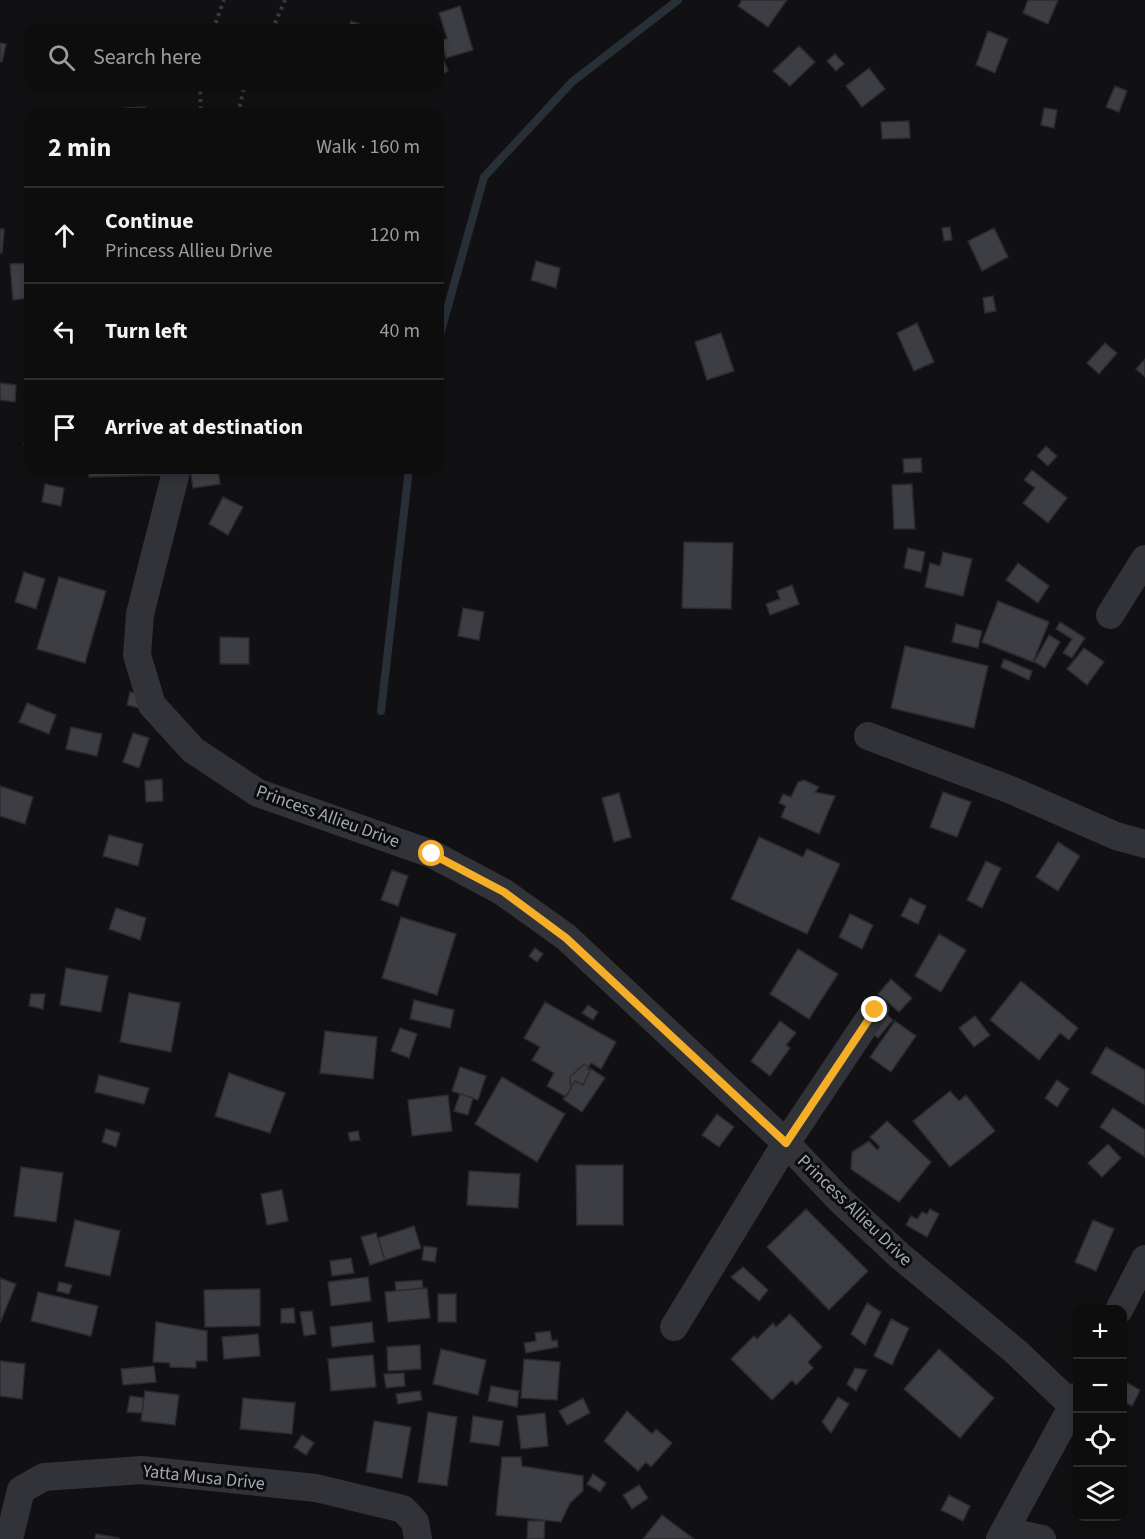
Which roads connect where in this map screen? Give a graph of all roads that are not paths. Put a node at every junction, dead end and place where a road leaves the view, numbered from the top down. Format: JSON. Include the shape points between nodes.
{"nodes":[{"id":1,"x":175,"y":474,"type":"edge"},
{"id":2,"x":1145,"y":559,"type":"edge"},
{"id":3,"x":1110,"y":615,"type":"dead end"},
{"id":4,"x":868,"y":736,"type":"dead end"},
{"id":5,"x":1145,"y":844,"type":"edge"},
{"id":6,"x":875,"y":1010,"type":"dead end"},
{"id":7,"x":786,"y":1143,"type":"junction"},
{"id":8,"x":1145,"y":1259,"type":"edge"},
{"id":9,"x":1122,"y":1305,"type":"edge"},
{"id":10,"x":674,"y":1327,"type":"dead end"},
{"id":11,"x":1073,"y":1399,"type":"edge"},
{"id":12,"x":1073,"y":1405,"type":"edge"},
{"id":13,"x":1003,"y":1535,"type":"edge"},
{"id":14,"x":9,"y":1539,"type":"edge"},
{"id":15,"x":418,"y":1539,"type":"edge"},
{"id":16,"x":1042,"y":1539,"type":"edge"}],
"edges":[{"from":1,"to":7,"type":"street","name":"Princess Allieu Drive","via":[[140,614],[137,655],[152,705],[193,750],[258,792],[432,854],[504,892],[566,938]]},
{"from":2,"to":3,"type":"street"},
{"from":4,"to":5,"type":"street","via":[[1011,790],[1116,836]]},
{"from":6,"to":7,"type":"street"},
{"from":7,"to":10,"type":"street"},
{"from":7,"to":11,"type":"street","name":"Princess Allieu Drive","via":[[883,1240]]},
{"from":8,"to":9,"type":"street"},
{"from":12,"to":13,"type":"street"},
{"from":13,"to":16,"type":"street"},
{"from":14,"to":15,"type":"street","name":"Yatta Musa Drive","via":[[21,1490],[44,1477],[142,1470],[316,1488],[403,1509],[415,1522]]}]}
